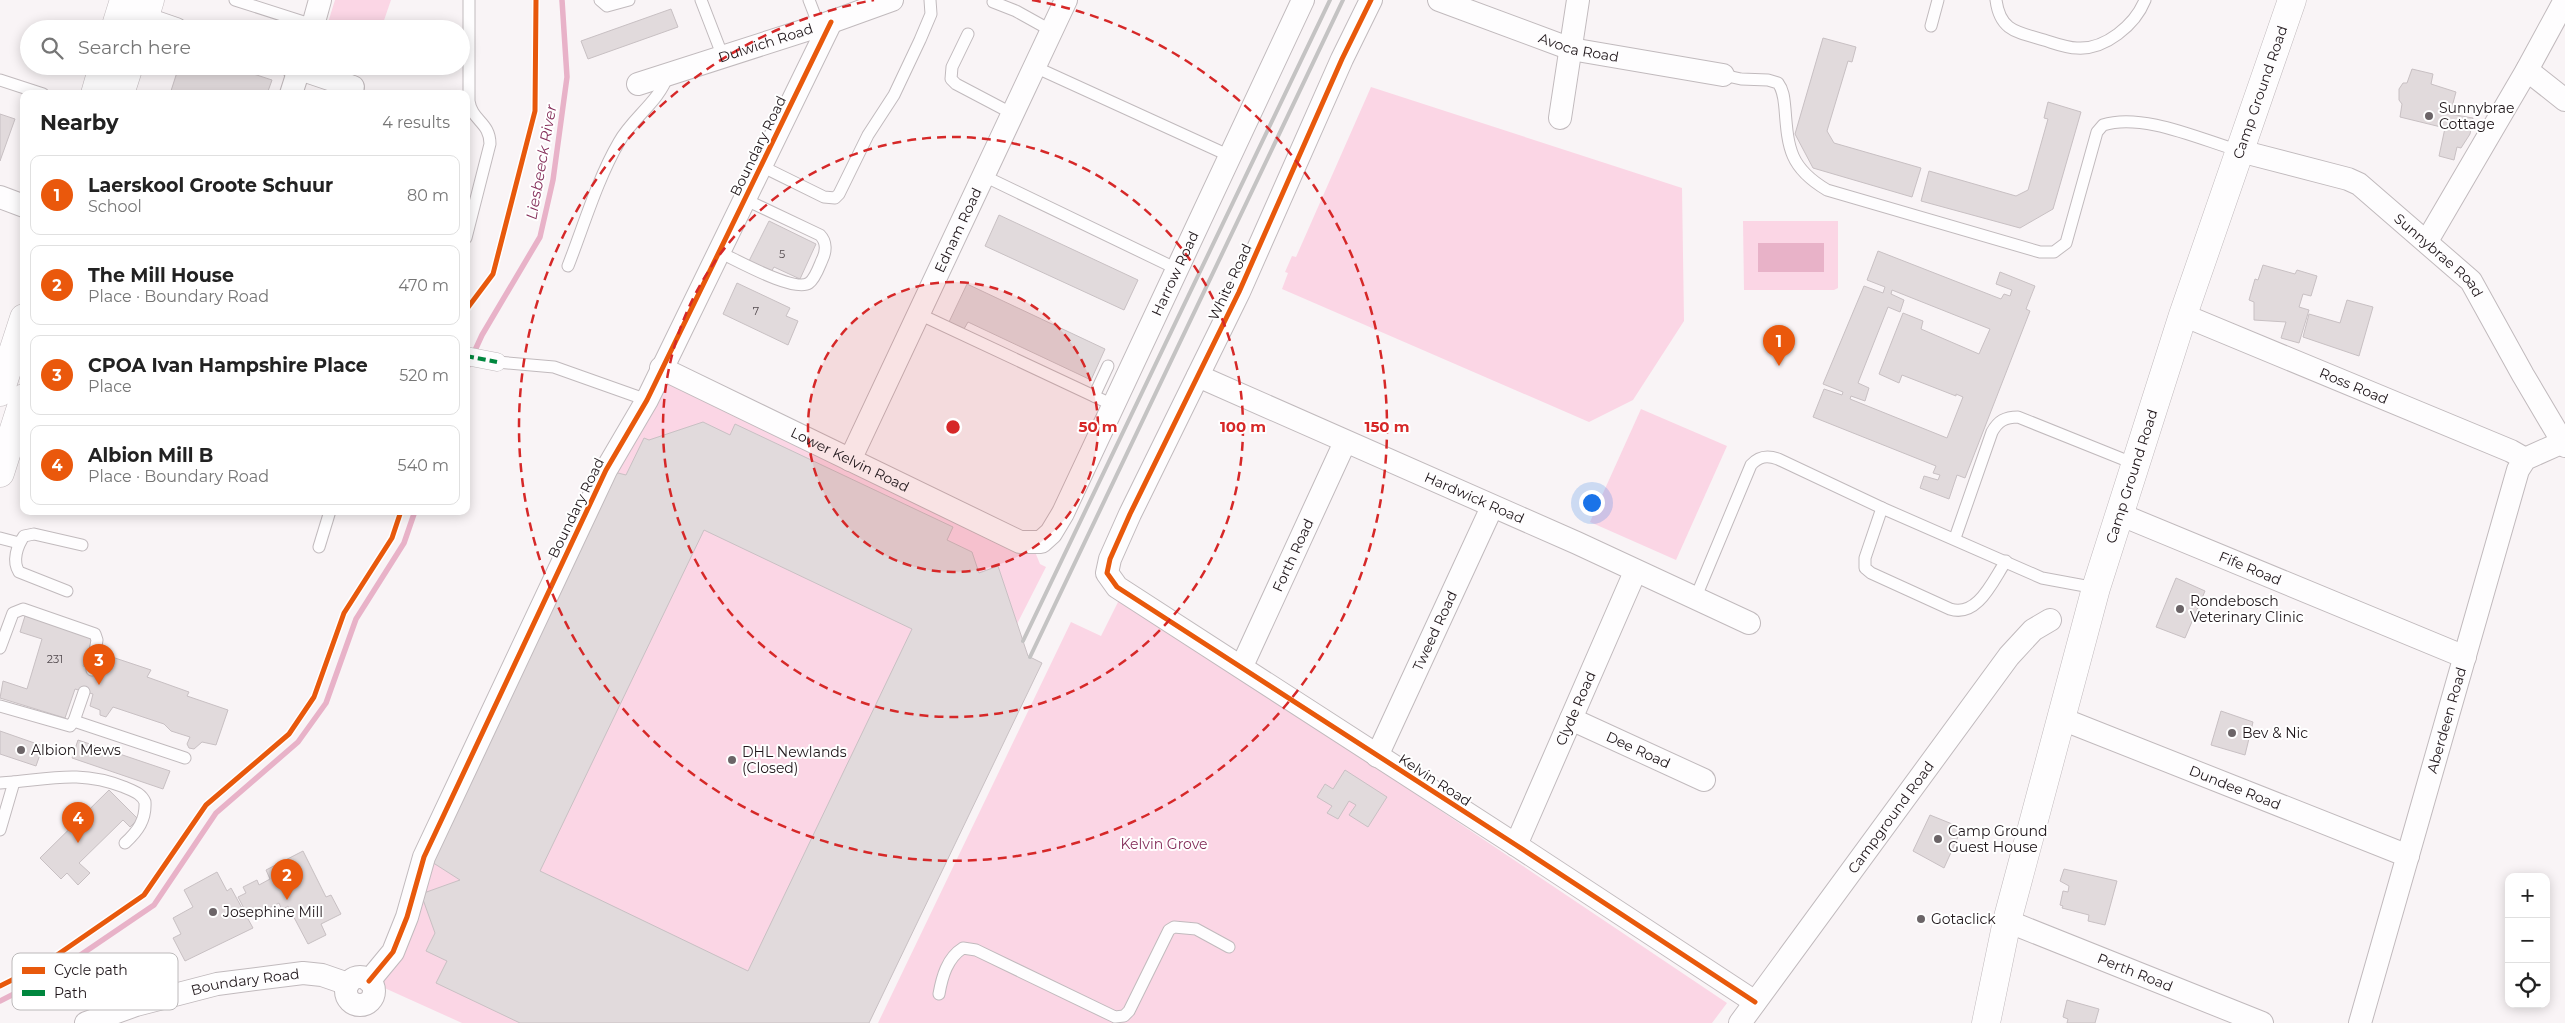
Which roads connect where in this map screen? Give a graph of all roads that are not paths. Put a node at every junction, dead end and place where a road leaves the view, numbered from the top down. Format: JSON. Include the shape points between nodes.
{"nodes":[{"id":1,"x":124,"y":0,"type":"edge"},
{"id":2,"x":235,"y":0,"type":"edge"},
{"id":3,"x":320,"y":0,"type":"edge"},
{"id":4,"x":469,"y":0,"type":"edge"},
{"id":5,"x":600,"y":0,"type":"edge"},
{"id":6,"x":629,"y":0,"type":"edge"},
{"id":7,"x":702,"y":0,"type":"edge"},
{"id":8,"x":809,"y":0,"type":"edge"},
{"id":9,"x":892,"y":0,"type":"edge"},
{"id":10,"x":930,"y":0,"type":"edge"},
{"id":11,"x":1066,"y":0,"type":"edge"},
{"id":12,"x":1303,"y":0,"type":"edge"},
{"id":13,"x":1371,"y":0,"type":"edge"},
{"id":14,"x":1439,"y":0,"type":"edge"},
{"id":15,"x":1578,"y":0,"type":"edge"},
{"id":16,"x":1938,"y":0,"type":"edge"},
{"id":17,"x":1996,"y":0,"type":"edge"},
{"id":18,"x":2145,"y":0,"type":"edge"},
{"id":19,"x":2292,"y":0,"type":"edge"},
{"id":20,"x":2565,"y":0,"type":"edge"},
{"id":21,"x":993,"y":2,"type":"dead end"},
{"id":22,"x":118,"y":20,"type":"edge"},
{"id":23,"x":292,"y":20,"type":"edge"},
{"id":24,"x":314,"y":20,"type":"edge"},
{"id":25,"x":469,"y":20,"type":"edge"},
{"id":26,"x":825,"y":24,"type":"junction"},
{"id":27,"x":1931,"y":26,"type":"dead end"},
{"id":28,"x":1052,"y":30,"type":"junction"},
{"id":29,"x":968,"y":34,"type":"dead end"},
{"id":30,"x":1571,"y":49,"type":"junction"},
{"id":31,"x":723,"y":57,"type":"junction"},
{"id":32,"x":1035,"y":68,"type":"junction"},
{"id":33,"x":2527,"y":70,"type":"junction"},
{"id":34,"x":668,"y":74,"type":"junction"},
{"id":35,"x":1723,"y":74,"type":"joint"},
{"id":36,"x":100,"y":75,"type":"edge"},
{"id":37,"x":126,"y":75,"type":"edge"},
{"id":38,"x":295,"y":75,"type":"edge"},
{"id":39,"x":319,"y":75,"type":"edge"},
{"id":40,"x":469,"y":75,"type":"edge"},
{"id":41,"x":0,"y":80,"type":"edge"},
{"id":42,"x":638,"y":84,"type":"dead end"},
{"id":43,"x":353,"y":87,"type":"dead end"},
{"id":44,"x":30,"y":90,"type":"edge"},
{"id":45,"x":96,"y":90,"type":"edge"},
{"id":46,"x":121,"y":90,"type":"edge"},
{"id":47,"x":292,"y":90,"type":"edge"},
{"id":48,"x":469,"y":90,"type":"edge"},
{"id":49,"x":2565,"y":100,"type":"edge"},
{"id":50,"x":470,"y":104,"type":"edge"},
{"id":51,"x":1012,"y":114,"type":"junction"},
{"id":52,"x":1560,"y":118,"type":"dead end"},
{"id":53,"x":2240,"y":151,"type":"junction"},
{"id":54,"x":1230,"y":156,"type":"junction"},
{"id":55,"x":761,"y":166,"type":"junction"},
{"id":56,"x":984,"y":176,"type":"junction"},
{"id":57,"x":0,"y":197,"type":"edge"},
{"id":58,"x":744,"y":199,"type":"junction"},
{"id":59,"x":20,"y":204,"type":"edge"},
{"id":60,"x":470,"y":222,"type":"edge"},
{"id":61,"x":2427,"y":241,"type":"junction"},
{"id":62,"x":719,"y":252,"type":"junction"},
{"id":63,"x":568,"y":266,"type":"dead end"},
{"id":64,"x":1177,"y":270,"type":"junction"},
{"id":65,"x":919,"y":314,"type":"junction"},
{"id":66,"x":2183,"y":315,"type":"junction"},
{"id":67,"x":20,"y":330,"type":"edge"},
{"id":68,"x":470,"y":357,"type":"edge"},
{"id":69,"x":497,"y":362,"type":"joint"},
{"id":70,"x":1108,"y":366,"type":"dead end"},
{"id":71,"x":662,"y":368,"type":"junction"},
{"id":72,"x":1198,"y":376,"type":"junction"},
{"id":73,"x":0,"y":392,"type":"edge"},
{"id":74,"x":647,"y":400,"type":"junction"},
{"id":75,"x":1103,"y":401,"type":"junction"},
{"id":76,"x":20,"y":410,"type":"edge"},
{"id":77,"x":1345,"y":442,"type":"junction"},
{"id":78,"x":2564,"y":444,"type":"edge"},
{"id":79,"x":2524,"y":459,"type":"junction"},
{"id":80,"x":850,"y":460,"type":"junction"},
{"id":81,"x":2135,"y":464,"type":"junction"},
{"id":82,"x":0,"y":473,"type":"edge"},
{"id":83,"x":1492,"y":507,"type":"junction"},
{"id":84,"x":1882,"y":508,"type":"junction"},
{"id":85,"x":2119,"y":514,"type":"junction"},
{"id":86,"x":329,"y":515,"type":"edge"},
{"id":87,"x":0,"y":538,"type":"edge"},
{"id":88,"x":1955,"y":538,"type":"junction"},
{"id":89,"x":1041,"y":542,"type":"joint"},
{"id":90,"x":19,"y":544,"type":"junction"},
{"id":91,"x":82,"y":545,"type":"dead end"},
{"id":92,"x":320,"y":547,"type":"dead end"},
{"id":93,"x":2006,"y":562,"type":"junction"},
{"id":94,"x":1635,"y":572,"type":"junction"},
{"id":95,"x":1107,"y":573,"type":"joint"},
{"id":96,"x":2096,"y":588,"type":"junction"},
{"id":97,"x":67,"y":591,"type":"dead end"},
{"id":98,"x":1695,"y":599,"type":"junction"},
{"id":99,"x":2050,"y":620,"type":"dead end"},
{"id":100,"x":1749,"y":623,"type":"dead end"},
{"id":101,"x":0,"y":648,"type":"edge"},
{"id":102,"x":2465,"y":657,"type":"junction"},
{"id":103,"x":1242,"y":666,"type":"junction"},
{"id":104,"x":92,"y":670,"type":"dead end"},
{"id":105,"x":84,"y":692,"type":"dead end"},
{"id":106,"x":0,"y":706,"type":"edge"},
{"id":107,"x":2062,"y":719,"type":"junction"},
{"id":108,"x":1571,"y":720,"type":"junction"},
{"id":109,"x":74,"y":721,"type":"junction"},
{"id":110,"x":1377,"y":756,"type":"junction"},
{"id":111,"x":185,"y":758,"type":"dead end"},
{"id":112,"x":1704,"y":780,"type":"dead end"},
{"id":113,"x":14,"y":782,"type":"junction"},
{"id":114,"x":0,"y":783,"type":"edge"},
{"id":115,"x":0,"y":830,"type":"edge"},
{"id":116,"x":125,"y":842,"type":"dead end"},
{"id":117,"x":1516,"y":845,"type":"junction"},
{"id":118,"x":2408,"y":856,"type":"junction"},
{"id":119,"x":2007,"y":921,"type":"junction"},
{"id":120,"x":1229,"y":947,"type":"dead end"},
{"id":121,"x":1998,"y":960,"type":"junction"},
{"id":122,"x":358,"y":983,"type":"junction"},
{"id":123,"x":178,"y":994,"type":"edge"},
{"id":124,"x":939,"y":994,"type":"dead end"},
{"id":125,"x":1755,"y":1002,"type":"junction"},
{"id":126,"x":122,"y":1010,"type":"edge"},
{"id":127,"x":360,"y":1014,"type":"edge"},
{"id":128,"x":86,"y":1023,"type":"edge"},
{"id":129,"x":1740,"y":1023,"type":"edge"},
{"id":130,"x":1976,"y":1023,"type":"edge"},
{"id":131,"x":1986,"y":1023,"type":"edge"},
{"id":132,"x":2262,"y":1023,"type":"edge"},
{"id":133,"x":2360,"y":1023,"type":"edge"}],
"edges":[{"from":1,"to":22,"type":"main road"},
{"from":2,"to":23,"type":"lane"},
{"from":3,"to":24,"type":"street"},
{"from":4,"to":25,"type":"lane"},
{"from":5,"to":6,"type":"lane","via":[[607,6]]},
{"from":7,"to":31,"type":"lane"},
{"from":8,"to":26,"type":"lane"},
{"from":9,"to":26,"type":"street","name":"Dulwich Road"},
{"from":10,"to":55,"type":"lane","via":[[931,14],[894,95],[868,135],[835,198],[824,197]]},
{"from":11,"to":28,"type":"street","name":"Ednam Road"},
{"from":12,"to":54,"type":"street","name":"Harrow Road"},
{"from":13,"to":72,"type":"street","name":"White Road"},
{"from":14,"to":30,"type":"street","name":"Avoca Road"},
{"from":15,"to":30,"type":"street"},
{"from":16,"to":27,"type":"lane"},
{"from":17,"to":18,"type":"lane","via":[[2001,20],[2014,32],[2086,48],[2111,38],[2127,26]]},
{"from":19,"to":53,"type":"main road","name":"Camp Ground Road"},
{"from":20,"to":33,"type":"street"},
{"from":21,"to":28,"type":"lane"},
{"from":26,"to":31,"type":"street","name":"Dulwich Road"},
{"from":26,"to":55,"type":"street","name":"Boundary Road"},
{"from":28,"to":32,"type":"street","name":"Ednam Road"},
{"from":29,"to":51,"type":"lane","via":[[952,67],[951,79]]},
{"from":30,"to":35,"type":"street","name":"Avoca Road"},
{"from":30,"to":52,"type":"street"},
{"from":31,"to":34,"type":"street","name":"Dulwich Road"},
{"from":32,"to":51,"type":"street","name":"Ednam Road"},
{"from":32,"to":54,"type":"lane"},
{"from":33,"to":49,"type":"street"},
{"from":33,"to":61,"type":"street"},
{"from":34,"to":42,"type":"street","name":"Dulwich Road"},
{"from":34,"to":63,"type":"lane","via":[[660,93],[620,140],[608,162]]},
{"from":35,"to":53,"type":"lane","via":[[1778,83],[1784,93],[1786,130],[1793,158],[1802,172],[1827,190],[2040,252],[2054,252],[2066,243],[2097,132],[2103,125],[2119,122],[2143,124]]},
{"from":36,"to":45,"type":"main road"},
{"from":37,"to":46,"type":"main road"},
{"from":38,"to":47,"type":"street"},
{"from":39,"to":43,"type":"street"},
{"from":40,"to":48,"type":"lane"},
{"from":41,"to":44,"type":"lane"},
{"from":50,"to":60,"type":"lane","via":[[473,114],[488,129],[490,144]]},
{"from":51,"to":56,"type":"street","name":"Ednam Road"},
{"from":53,"to":61,"type":"street","name":"Sunnybrae Road","via":[[2348,179],[2372,194]]},
{"from":53,"to":66,"type":"main road","name":"Camp Ground Road"},
{"from":54,"to":64,"type":"street","name":"Harrow Road"},
{"from":55,"to":58,"type":"street","name":"Boundary Road"},
{"from":56,"to":64,"type":"lane"},
{"from":56,"to":65,"type":"street","name":"Ednam Road"},
{"from":57,"to":59,"type":"street"},
{"from":58,"to":62,"type":"street","name":"Boundary Road"},
{"from":58,"to":62,"type":"lane","via":[[824,238],[826,248],[820,264],[812,280],[800,286]]},
{"from":61,"to":78,"type":"street","name":"Sunnybrae Road","via":[[2471,281]]},
{"from":62,"to":71,"type":"street","name":"Boundary Road"},
{"from":64,"to":75,"type":"street","name":"Harrow Road"},
{"from":65,"to":75,"type":"lane"},
{"from":65,"to":80,"type":"street","name":"Ednam Road"},
{"from":66,"to":79,"type":"street","name":"Ross Road"},
{"from":66,"to":81,"type":"main road","name":"Camp Ground Road"},
{"from":67,"to":73,"type":"main road"},
{"from":68,"to":69,"type":"street"},
{"from":69,"to":74,"type":"lane","via":[[554,368]]},
{"from":70,"to":75,"type":"lane"},
{"from":71,"to":74,"type":"street","name":"Boundary Road"},
{"from":71,"to":80,"type":"street","name":"Lower Kelvin Road"},
{"from":72,"to":77,"type":"street","name":"Hardwick Road"},
{"from":72,"to":95,"type":"street","name":"White Road","via":[[1130,514]]},
{"from":74,"to":122,"type":"street","name":"Boundary Road","via":[[606,470],[424,857],[393,952]]},
{"from":75,"to":89,"type":"street","name":"Harrow Road","via":[[1063,513],[1051,533]]},
{"from":76,"to":82,"type":"main road"},
{"from":77,"to":83,"type":"street","name":"Hardwick Road"},
{"from":77,"to":103,"type":"street","name":"Forth Road"},
{"from":78,"to":79,"type":"street"},
{"from":79,"to":102,"type":"street","name":"Aberdeen Road","via":[[2518,470]]},
{"from":80,"to":89,"type":"street","name":"Lower Kelvin Road","via":[[1020,542]]},
{"from":81,"to":85,"type":"main road","name":"Camp Ground Road"},
{"from":81,"to":88,"type":"lane","via":[[2018,417],[2008,417],[1997,423],[1992,432]]},
{"from":83,"to":94,"type":"street","name":"Hardwick Road"},
{"from":83,"to":110,"type":"street","name":"Tweed Road"},
{"from":84,"to":88,"type":"lane"},
{"from":84,"to":93,"type":"lane","via":[[1865,558],[1865,568],[1950,609],[1964,611],[1974,606]]},
{"from":84,"to":98,"type":"lane","via":[[1778,459],[1760,457],[1751,465]]},
{"from":85,"to":96,"type":"main road","name":"Camp Ground Road"},
{"from":85,"to":102,"type":"street","name":"Fife Road"},
{"from":86,"to":92,"type":"lane"},
{"from":87,"to":90,"type":"lane"},
{"from":88,"to":93,"type":"lane"},
{"from":90,"to":91,"type":"lane","via":[[24,536],[34,534]]},
{"from":90,"to":97,"type":"lane","via":[[15,563],[22,575]]},
{"from":93,"to":96,"type":"lane","via":[[2042,578]]},
{"from":94,"to":98,"type":"street","name":"Hardwick Road"},
{"from":94,"to":108,"type":"street","name":"Clyde Road"},
{"from":95,"to":103,"type":"street","name":"Kelvin Road","via":[[1117,587]]},
{"from":96,"to":107,"type":"main road","name":"Camp Ground Road"},
{"from":98,"to":100,"type":"street","name":"Hardwick Road"},
{"from":99,"to":125,"type":"street","name":"Campground Road","via":[[2033,630],[2009,656]]},
{"from":101,"to":104,"type":"lane","via":[[13,614],[23,609],[96,634]]},
{"from":102,"to":118,"type":"street","name":"Aberdeen Road"},
{"from":103,"to":110,"type":"street","name":"Kelvin Road"},
{"from":105,"to":109,"type":"lane"},
{"from":106,"to":109,"type":"lane","via":[[66,726]]},
{"from":107,"to":118,"type":"street","name":"Dundee Road"},
{"from":107,"to":119,"type":"main road","name":"Camp Ground Road"},
{"from":108,"to":112,"type":"street","name":"Dee Road"},
{"from":108,"to":117,"type":"street","name":"Clyde Road"},
{"from":109,"to":111,"type":"lane"},
{"from":110,"to":117,"type":"street","name":"Kelvin Road"},
{"from":113,"to":114,"type":"lane"},
{"from":113,"to":115,"type":"lane"},
{"from":113,"to":116,"type":"lane","via":[[93,777],[139,793],[145,802],[142,821],[137,832]]},
{"from":117,"to":125,"type":"street","name":"Kelvin Road"},
{"from":118,"to":133,"type":"street","name":"Aberdeen Road"},
{"from":119,"to":121,"type":"main road","name":"Camp Ground Road"},
{"from":119,"to":132,"type":"street","name":"Perth Road"},
{"from":120,"to":124,"type":"lane","via":[[1196,929],[1174,927],[1169,930],[1124,1016],[1115,1017],[976,950],[962,948],[953,954]]},
{"from":121,"to":130,"type":"main road","name":"Camp Ground Road"},
{"from":121,"to":131,"type":"main road","name":"Camp Ground Road"},
{"from":122,"to":123,"type":"street","name":"Boundary Road","via":[[303,973],[217,984]]},
{"from":122,"to":127,"type":"street","via":[[346,992]]},
{"from":125,"to":129,"type":"street","name":"Campground Road"},
{"from":126,"to":128,"type":"street","name":"Boundary Road"}]}
